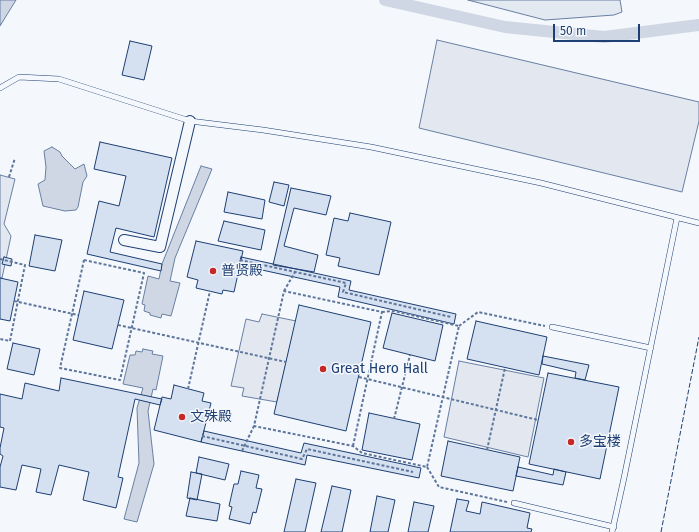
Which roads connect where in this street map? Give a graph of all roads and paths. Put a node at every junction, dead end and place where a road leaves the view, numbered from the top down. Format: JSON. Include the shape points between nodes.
{"nodes":[{"id":1,"x":0,"y":88,"type":"edge"},
{"id":2,"x":190,"y":120,"type":"junction"},
{"id":3,"x":15,"y":158,"type":"dead end"},
{"id":4,"x":9,"y":177,"type":"dead end"},
{"id":5,"x":677,"y":218,"type":"junction"},
{"id":6,"x":699,"y":223,"type":"edge"},
{"id":7,"x":124,"y":240,"type":"dead end"},
{"id":8,"x":0,"y":259,"type":"edge"},
{"id":9,"x":240,"y":260,"type":"dead end"},
{"id":10,"x":295,"y":272,"type":"junction"},
{"id":11,"x":284,"y":291,"type":"junction"},
{"id":12,"x":210,"y":292,"type":"dead end"},
{"id":13,"x":14,"y":301,"type":"dead end"},
{"id":14,"x":18,"y":302,"type":"junction"},
{"id":15,"x":382,"y":312,"type":"junction"},
{"id":16,"x":72,"y":314,"type":"junction"},
{"id":17,"x":78,"y":316,"type":"dead end"},
{"id":18,"x":451,"y":317,"type":"dead end"},
{"id":19,"x":118,"y":325,"type":"dead end"},
{"id":20,"x":459,"y":326,"type":"junction"},
{"id":21,"x":132,"y":328,"type":"junction"},
{"id":22,"x":552,"y":328,"type":"joint"},
{"id":23,"x":0,"y":339,"type":"edge"},
{"id":24,"x":198,"y":342,"type":"junction"},
{"id":25,"x":651,"y":348,"type":"junction"},
{"id":26,"x":410,"y":355,"type":"dead end"},
{"id":27,"x":269,"y":358,"type":"junction"},
{"id":28,"x":286,"y":362,"type":"dead end"},
{"id":29,"x":505,"y":368,"type":"dead end"},
{"id":30,"x":359,"y":377,"type":"dead end"},
{"id":31,"x":367,"y":379,"type":"junction"},
{"id":32,"x":402,"y":387,"type":"junction"},
{"id":33,"x":188,"y":389,"type":"dead end"},
{"id":34,"x":443,"y":397,"type":"junction"},
{"id":35,"x":496,"y":410,"type":"junction"},
{"id":36,"x":394,"y":419,"type":"dead end"},
{"id":37,"x":538,"y":420,"type":"dead end"},
{"id":38,"x":254,"y":426,"type":"junction"},
{"id":39,"x":202,"y":436,"type":"dead end"},
{"id":40,"x":245,"y":446,"type":"junction"},
{"id":41,"x":353,"y":446,"type":"junction"},
{"id":42,"x":487,"y":450,"type":"dead end"},
{"id":43,"x":242,"y":451,"type":"dead end"},
{"id":44,"x":427,"y":467,"type":"junction"},
{"id":45,"x":413,"y":472,"type":"dead end"},
{"id":46,"x":514,"y":503,"type":"joint"},
{"id":47,"x":613,"y":529,"type":"edge"}],
"edges":[{"from":1,"to":2,"type":"lane","via":[[19,76],[59,79]]},
{"from":2,"to":5,"type":"lane","via":[[370,147],[541,183]]},
{"from":2,"to":7,"type":"street","via":[[160,247]]},
{"from":3,"to":4,"type":"path"},
{"from":5,"to":6,"type":"lane"},
{"from":5,"to":25,"type":"lane"},
{"from":8,"to":14,"type":"path","via":[[26,265]]},
{"from":9,"to":10,"type":"path"},
{"from":10,"to":11,"type":"path"},
{"from":10,"to":18,"type":"path","via":[[346,283],[343,292]]},
{"from":11,"to":15,"type":"path"},
{"from":11,"to":27,"type":"path"},
{"from":12,"to":24,"type":"path"},
{"from":13,"to":14,"type":"path"},
{"from":14,"to":16,"type":"path"},
{"from":14,"to":23,"type":"path","via":[[10,341]]},
{"from":15,"to":20,"type":"path","via":[[394,311]]},
{"from":15,"to":31,"type":"path"},
{"from":16,"to":17,"type":"path"},
{"from":16,"to":21,"type":"path","via":[[60,368],[120,380]]},
{"from":16,"to":21,"type":"path","via":[[84,260],[144,273]]},
{"from":19,"to":21,"type":"path"},
{"from":20,"to":22,"type":"path","via":[[478,312]]},
{"from":20,"to":34,"type":"path"},
{"from":21,"to":24,"type":"path"},
{"from":22,"to":25,"type":"lane"},
{"from":24,"to":27,"type":"path"},
{"from":24,"to":33,"type":"path"},
{"from":25,"to":47,"type":"lane"},
{"from":26,"to":32,"type":"path"},
{"from":27,"to":28,"type":"path"},
{"from":27,"to":38,"type":"path"},
{"from":29,"to":35,"type":"path"},
{"from":30,"to":31,"type":"path"},
{"from":31,"to":32,"type":"path"},
{"from":31,"to":41,"type":"path"},
{"from":32,"to":34,"type":"path"},
{"from":32,"to":36,"type":"path"},
{"from":34,"to":35,"type":"path"},
{"from":34,"to":44,"type":"path"},
{"from":35,"to":37,"type":"path"},
{"from":35,"to":42,"type":"path"},
{"from":38,"to":40,"type":"path"},
{"from":38,"to":41,"type":"path"},
{"from":39,"to":40,"type":"path"},
{"from":40,"to":43,"type":"path"},
{"from":40,"to":45,"type":"path","via":[[302,459],[307,449]]},
{"from":41,"to":44,"type":"path","via":[[362,453]]},
{"from":44,"to":46,"type":"path","via":[[439,486]]},
{"from":46,"to":47,"type":"lane"}]}
